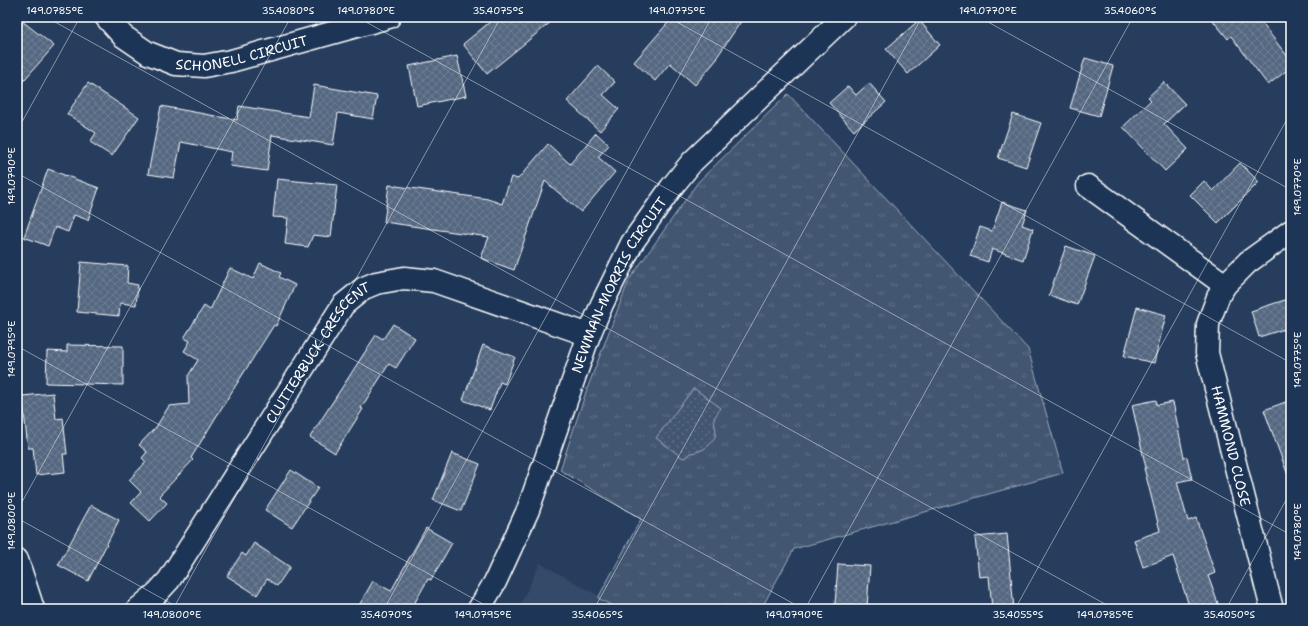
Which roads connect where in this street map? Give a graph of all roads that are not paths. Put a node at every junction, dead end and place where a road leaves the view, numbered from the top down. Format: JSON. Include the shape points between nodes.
{"nodes":[{"id":1,"x":106,"y":17,"type":"edge"},
{"id":2,"x":389,"y":17,"type":"edge"},
{"id":3,"x":844,"y":17,"type":"edge"},
{"id":4,"x":1088,"y":186,"type":"dead end"},
{"id":5,"x":1291,"y":231,"type":"edge"},
{"id":6,"x":1225,"y":285,"type":"junction"},
{"id":7,"x":589,"y":335,"type":"junction"},
{"id":8,"x":17,"y":560,"type":"edge"},
{"id":9,"x":33,"y":609,"type":"edge"},
{"id":10,"x":138,"y":609,"type":"edge"},
{"id":11,"x":480,"y":609,"type":"edge"},
{"id":12,"x":1272,"y":609,"type":"edge"}],
"edges":[{"from":1,"to":2,"type":"street","name":"SCHONELL CIRCUIT","via":[[123,36],[148,53],[176,64],[204,66],[231,62]]},
{"from":3,"to":7,"type":"street","name":"NEWMAN-MORRIS CIRCUIT","via":[[692,162],[671,188],[632,244]]},
{"from":4,"to":6,"type":"street"},
{"from":5,"to":6,"type":"street","name":"HAMMOND CLOSE","via":[[1248,262]]},
{"from":6,"to":12,"type":"street","name":"HAMMOND CLOSE","via":[[1208,324],[1207,352]]},
{"from":7,"to":10,"type":"street","name":"CLUTTERBUCK CRESCENT","via":[[434,281],[404,278],[364,288],[344,305],[169,580]]},
{"from":7,"to":11,"type":"street","name":"NEWMAN-MORRIS CIRCUIT","via":[[528,510]]},
{"from":8,"to":9,"type":"street"}]}
